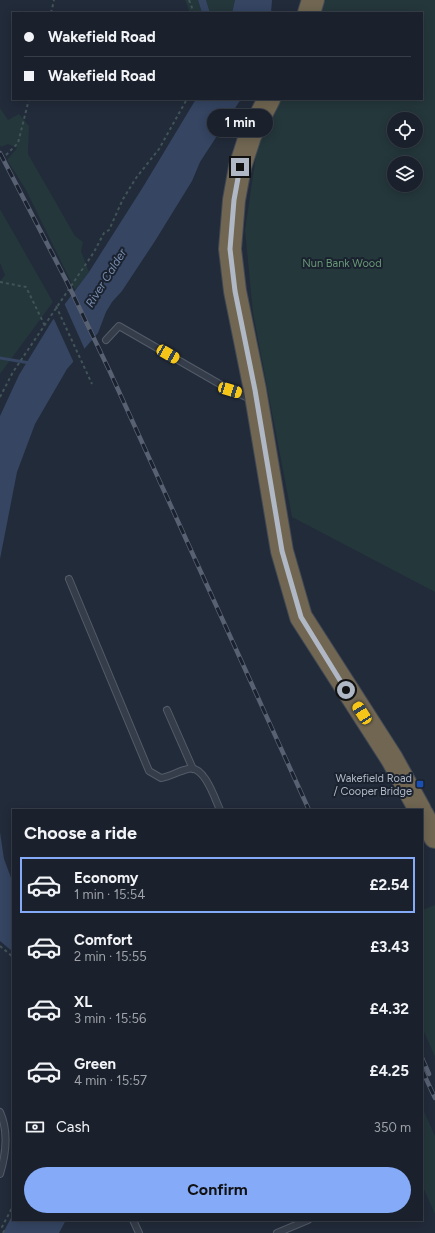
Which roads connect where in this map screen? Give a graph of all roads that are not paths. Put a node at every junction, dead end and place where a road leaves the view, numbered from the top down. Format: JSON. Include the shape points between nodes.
{"nodes":[{"id":1,"x":313,"y":0,"type":"edge"},
{"id":2,"x":309,"y":12,"type":"edge"},
{"id":3,"x":269,"y":100,"type":"edge"},
{"id":4,"x":106,"y":340,"type":"dead end"},
{"id":5,"x":258,"y":402,"type":"junction"},
{"id":6,"x":69,"y":579,"type":"dead end"},
{"id":7,"x":167,"y":710,"type":"dead end"},
{"id":8,"x":193,"y":769,"type":"junction"},
{"id":9,"x":220,"y":809,"type":"edge"},
{"id":10,"x":419,"y":809,"type":"edge"},
{"id":11,"x":423,"y":816,"type":"edge"},
{"id":12,"x":435,"y":837,"type":"edge"},
{"id":13,"x":0,"y":1112,"type":"edge"},
{"id":14,"x":0,"y":1174,"type":"edge"},
{"id":15,"x":133,"y":1221,"type":"edge"},
{"id":16,"x":297,"y":1222,"type":"edge"},
{"id":17,"x":139,"y":1233,"type":"edge"},
{"id":18,"x":278,"y":1233,"type":"edge"}],
"edges":[{"from":1,"to":2,"type":"highway"},
{"from":3,"to":5,"type":"highway","via":[[250,136],[240,167],[230,249],[235,291]]},
{"from":4,"to":5,"type":"lane","via":[[119,326],[230,390]]},
{"from":5,"to":10,"type":"highway","via":[[282,551],[301,617],[392,759]]},
{"from":6,"to":8,"type":"lane","via":[[149,770],[161,778]]},
{"from":7,"to":8,"type":"lane"},
{"from":8,"to":9,"type":"lane","via":[[207,781]]},
{"from":11,"to":12,"type":"highway"},
{"from":13,"to":14,"type":"lane","via":[[6,1153]]},
{"from":15,"to":17,"type":"lane"},
{"from":16,"to":18,"type":"lane"}]}
